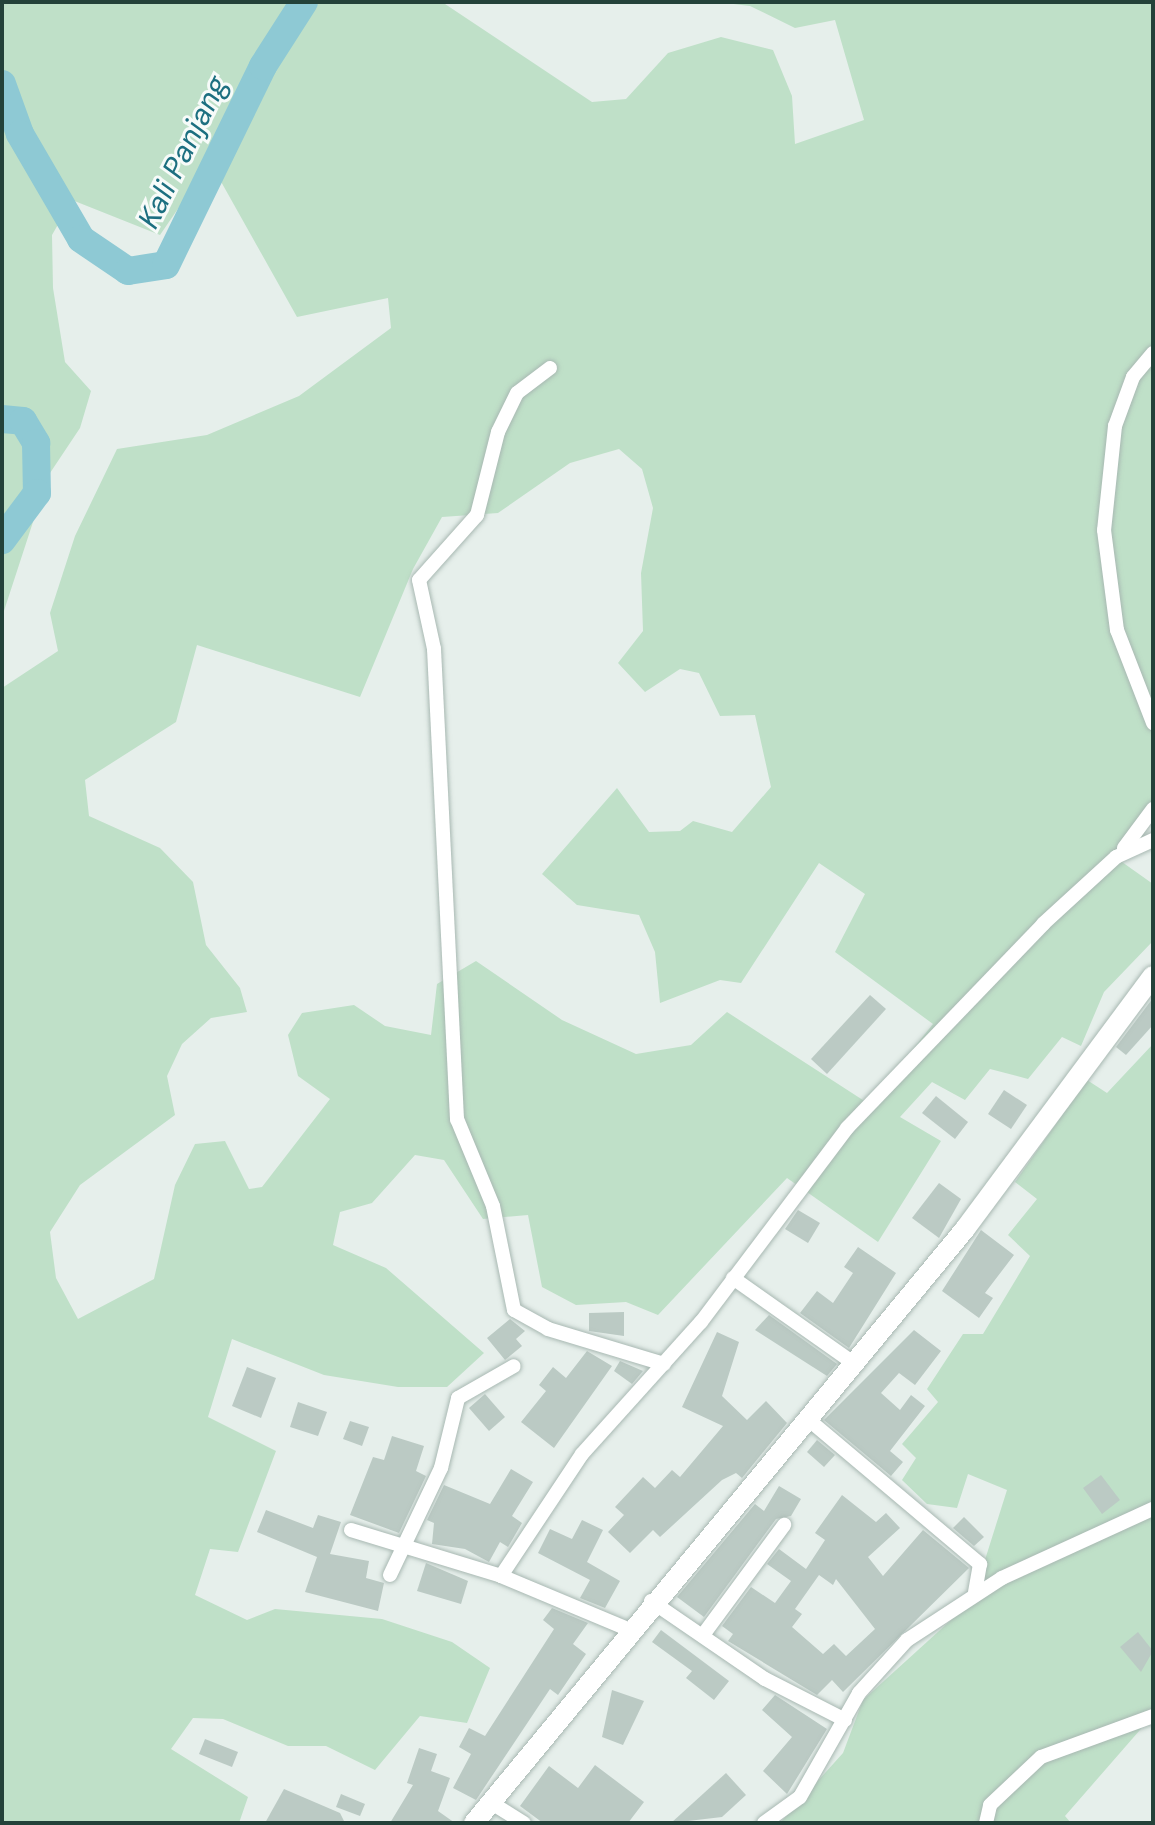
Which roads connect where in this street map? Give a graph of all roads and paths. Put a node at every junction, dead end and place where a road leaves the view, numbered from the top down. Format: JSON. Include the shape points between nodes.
{"nodes":[{"id":1,"x":1153,"y":353,"type":"edge"},
{"id":2,"x":550,"y":368,"type":"dead end"},
{"id":3,"x":1153,"y":723,"type":"edge"},
{"id":4,"x":1153,"y":809,"type":"edge"},
{"id":5,"x":1153,"y":840,"type":"edge"},
{"id":6,"x":1116,"y":857,"type":"junction"},
{"id":7,"x":1153,"y":976,"type":"edge"},
{"id":8,"x":733,"y":1278,"type":"junction"},
{"id":9,"x":664,"y":1364,"type":"junction"},
{"id":10,"x":855,"y":1364,"type":"junction"},
{"id":11,"x":514,"y":1366,"type":"dead end"},
{"id":12,"x":809,"y":1420,"type":"junction"},
{"id":13,"x":1153,"y":1509,"type":"edge"},
{"id":14,"x":784,"y":1525,"type":"dead end"},
{"id":15,"x":351,"y":1530,"type":"dead end"},
{"id":16,"x":407,"y":1544,"type":"junction"},
{"id":17,"x":390,"y":1575,"type":"dead end"},
{"id":18,"x":501,"y":1576,"type":"junction"},
{"id":19,"x":975,"y":1593,"type":"junction"},
{"id":20,"x":651,"y":1601,"type":"junction"},
{"id":21,"x":628,"y":1629,"type":"junction"},
{"id":22,"x":703,"y":1635,"type":"junction"},
{"id":23,"x":1153,"y":1716,"type":"edge"},
{"id":24,"x":845,"y":1720,"type":"junction"},
{"id":25,"x":490,"y":1802,"type":"junction"},
{"id":26,"x":474,"y":1823,"type":"edge"},
{"id":27,"x":524,"y":1823,"type":"edge"},
{"id":28,"x":764,"y":1823,"type":"edge"},
{"id":29,"x":986,"y":1823,"type":"edge"}],
"edges":[{"from":1,"to":3,"type":"street","via":[[1133,377],[1115,426],[1104,530],[1117,630]]},
{"from":2,"to":9,"type":"street","via":[[517,393],[498,432],[484,502],[426,566],[418,587],[434,649],[457,1119],[493,1206],[514,1310],[548,1329]]},
{"from":4,"to":6,"type":"street"},
{"from":5,"to":6,"type":"street"},
{"from":6,"to":8,"type":"street","via":[[964,1000],[847,1128]]},
{"from":7,"to":10,"type":"street"},
{"from":8,"to":9,"type":"street"},
{"from":8,"to":10,"type":"street"},
{"from":9,"to":18,"type":"street","via":[[582,1454]]},
{"from":10,"to":12,"type":"street"},
{"from":11,"to":16,"type":"street","via":[[458,1398],[441,1468]]},
{"from":12,"to":19,"type":"street","via":[[980,1564]]},
{"from":12,"to":20,"type":"street"},
{"from":13,"to":19,"type":"street","via":[[1108,1524]]},
{"from":14,"to":22,"type":"street"},
{"from":15,"to":16,"type":"street"},
{"from":16,"to":17,"type":"street"},
{"from":16,"to":18,"type":"street"},
{"from":18,"to":21,"type":"street"},
{"from":19,"to":24,"type":"street","via":[[907,1640]]},
{"from":20,"to":21,"type":"street"},
{"from":20,"to":22,"type":"street"},
{"from":21,"to":25,"type":"street"},
{"from":22,"to":24,"type":"street"},
{"from":23,"to":29,"type":"street","via":[[1041,1757],[990,1805]]},
{"from":24,"to":28,"type":"street","via":[[800,1797]]},
{"from":25,"to":26,"type":"street"},
{"from":25,"to":27,"type":"street"}]}
